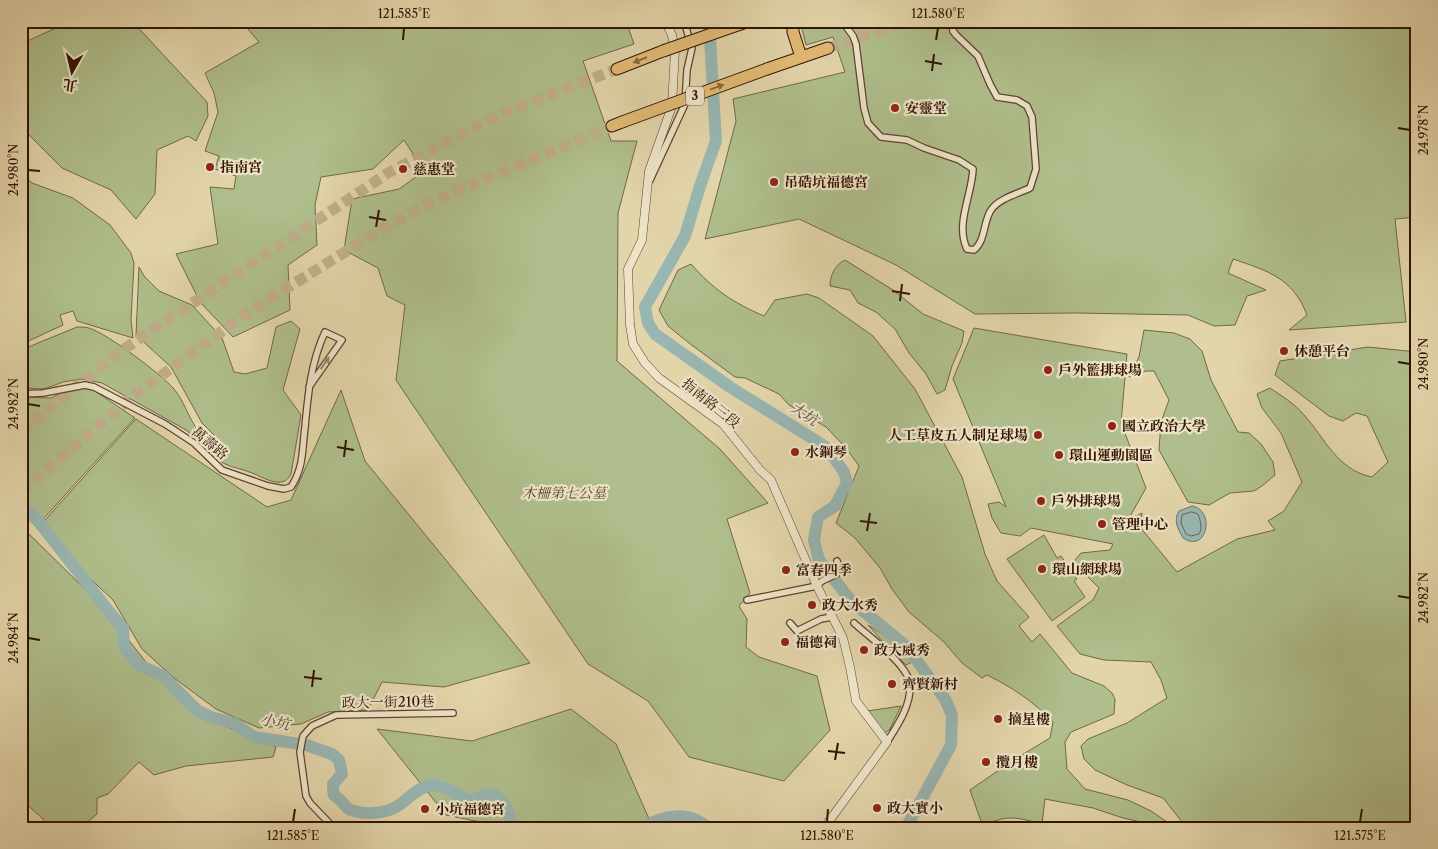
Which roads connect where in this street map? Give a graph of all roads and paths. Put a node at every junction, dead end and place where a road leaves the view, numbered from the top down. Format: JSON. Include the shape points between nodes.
{"nodes":[{"id":1,"x":665,"y":21,"type":"edge"},
{"id":2,"x":684,"y":21,"type":"edge"},
{"id":3,"x":749,"y":21,"type":"edge"},
{"id":4,"x":793,"y":21,"type":"edge"},
{"id":5,"x":842,"y":21,"type":"edge"},
{"id":6,"x":952,"y":21,"type":"edge"},
{"id":7,"x":828,"y":48,"type":"tunnel mouth"},
{"id":8,"x":801,"y":57,"type":"junction"},
{"id":9,"x":618,"y":69,"type":"tunnel mouth"},
{"id":10,"x":617,"y":124,"type":"tunnel mouth"},
{"id":11,"x":647,"y":185,"type":"junction"},
{"id":12,"x":309,"y":388,"type":"junction"},
{"id":13,"x":21,"y":394,"type":"edge"},
{"id":14,"x":838,"y":561,"type":"dead end"},
{"id":15,"x":819,"y":583,"type":"junction"},
{"id":16,"x":746,"y":600,"type":"dead end"},
{"id":17,"x":832,"y":617,"type":"junction"},
{"id":18,"x":790,"y":623,"type":"dead end"},
{"id":19,"x":854,"y":623,"type":"dead end"},
{"id":20,"x":453,"y":713,"type":"dead end"},
{"id":21,"x":887,"y":742,"type":"junction"},
{"id":22,"x":21,"y":821,"type":"edge"},
{"id":23,"x":29,"y":828,"type":"edge"},
{"id":24,"x":334,"y":828,"type":"edge"},
{"id":25,"x":824,"y":828,"type":"edge"}],
"edges":[{"from":1,"to":11,"type":"street","name":"指南路三段","via":[[675,50],[672,106]]},
{"from":2,"to":11,"type":"street","via":[[692,48],[684,104]]},
{"from":3,"to":9,"type":"highway","one_way":true,"bridge":true},
{"from":4,"to":8,"type":"highway"},
{"from":5,"to":6,"type":"street","via":[[856,44],[868,123],[881,137],[907,140],[959,160],[973,169],[963,240],[967,249],[974,250],[980,246],[991,210],[1000,202],[1030,188],[1036,169],[1032,117],[1027,106],[1017,100],[998,97],[978,56],[953,31]]},
{"from":7,"to":8,"type":"highway","number":"3"},
{"from":10,"to":8,"type":"highway","number":"3","one_way":true,"bridge":true},
{"from":11,"to":15,"type":"street","name":"指南路三段","via":[[642,240],[628,269],[633,344],[659,378],[723,424],[771,480]]},
{"from":12,"to":12,"type":"street","name":"萬壽路","one_way":true,"via":[[342,340],[326,332],[314,362]]},
{"from":12,"to":13,"type":"street","name":"萬壽路","via":[[300,471],[291,487],[284,489],[222,470],[194,443],[165,424],[94,387],[85,385]]},
{"from":14,"to":15,"type":"street","via":[[837,574]]},
{"from":15,"to":16,"type":"street"},
{"from":15,"to":17,"type":"street","name":"指南路三段"},
{"from":17,"to":18,"type":"street","via":[[797,631]]},
{"from":17,"to":21,"type":"street","name":"指南路三段","via":[[847,650],[856,702]]},
{"from":19,"to":21,"type":"street","via":[[902,666],[909,680],[905,709]]},
{"from":20,"to":24,"type":"street","name":"政大一街210巷","via":[[336,715],[312,726],[301,739],[306,796]]},
{"from":21,"to":25,"type":"street"},
{"from":22,"to":23,"type":"street"}]}
